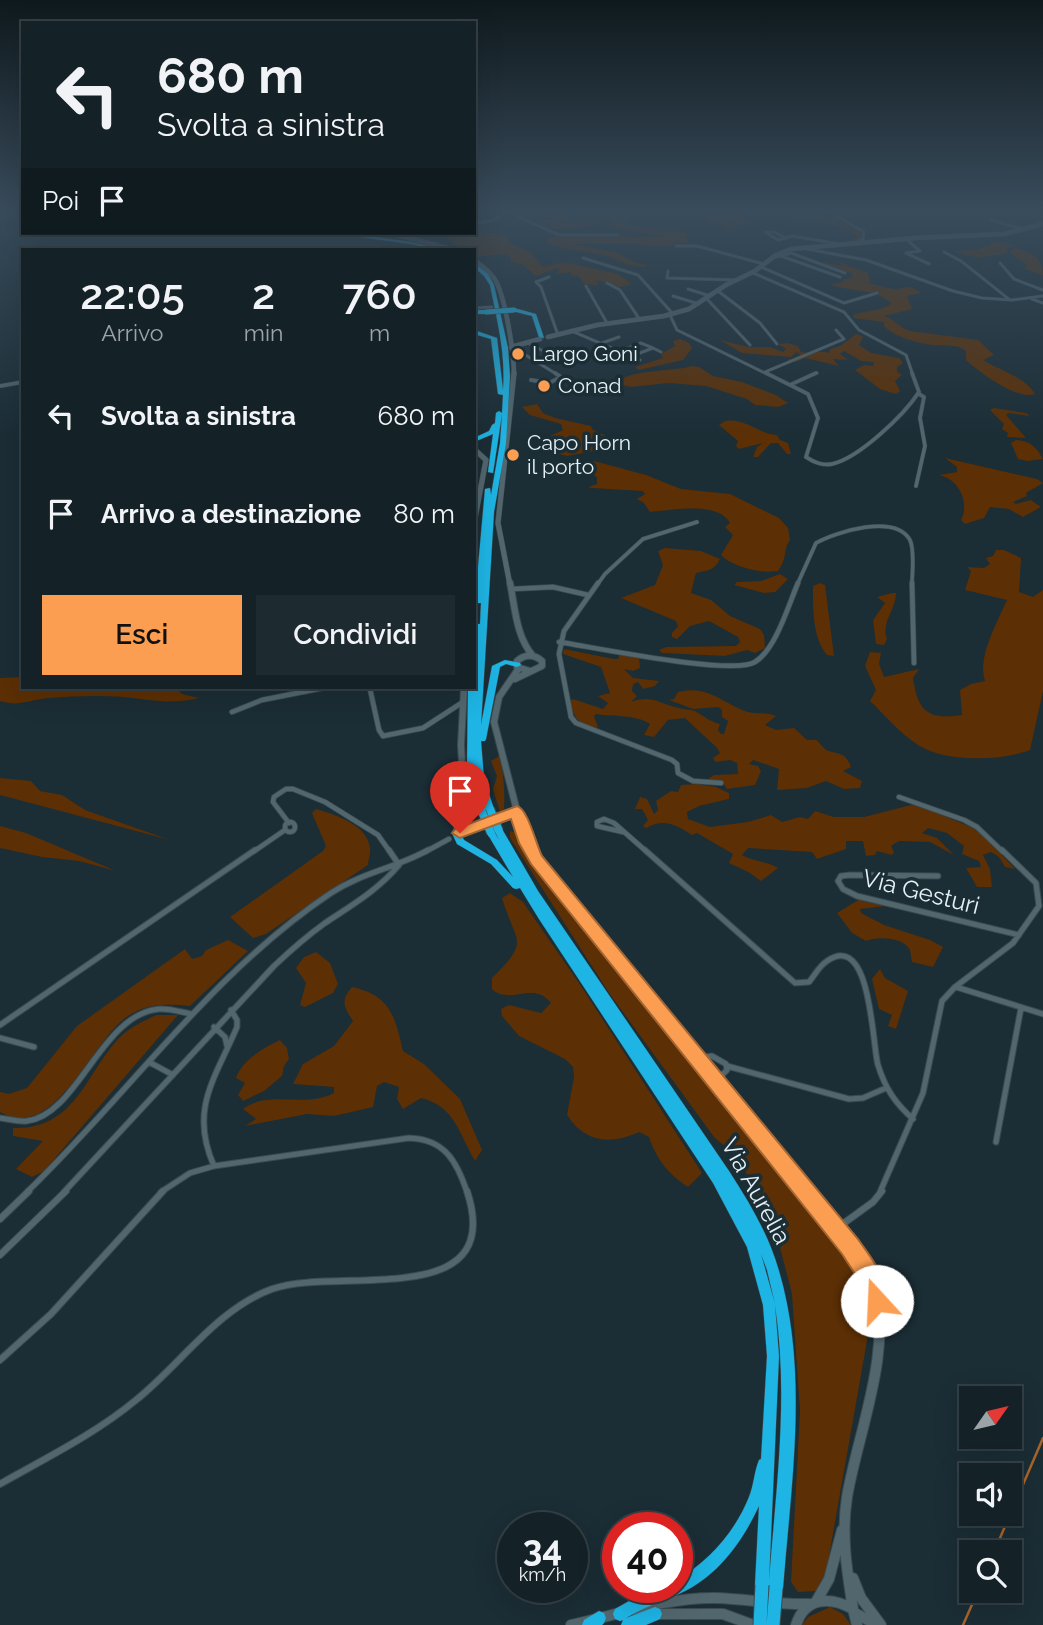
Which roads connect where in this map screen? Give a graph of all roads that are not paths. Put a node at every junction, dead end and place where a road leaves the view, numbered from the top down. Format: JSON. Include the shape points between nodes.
{"nodes":[{"id":1,"x":488,"y":286,"type":"edge"},
{"id":2,"x":492,"y":286,"type":"edge"},
{"id":3,"x":497,"y":286,"type":"edge"},
{"id":4,"x":540,"y":286,"type":"edge"},
{"id":5,"x":586,"y":286,"type":"dead end"},
{"id":6,"x":611,"y":286,"type":"edge"},
{"id":7,"x":648,"y":286,"type":"edge"},
{"id":8,"x":726,"y":286,"type":"edge"},
{"id":9,"x":783,"y":286,"type":"edge"},
{"id":10,"x":806,"y":286,"type":"edge"},
{"id":11,"x":934,"y":286,"type":"edge"},
{"id":12,"x":993,"y":286,"type":"edge"},
{"id":13,"x":688,"y":289,"type":"dead end"},
{"id":14,"x":718,"y":291,"type":"junction"},
{"id":15,"x":877,"y":293,"type":"dead end"},
{"id":16,"x":673,"y":296,"type":"dead end"},
{"id":17,"x":1043,"y":296,"type":"edge"},
{"id":18,"x":709,"y":298,"type":"junction"},
{"id":19,"x":1031,"y":299,"type":"junction"},
{"id":20,"x":1011,"y":300,"type":"junction"},
{"id":21,"x":1043,"y":303,"type":"edge"},
{"id":22,"x":700,"y":304,"type":"junction"},
{"id":23,"x":489,"y":309,"type":"junction"},
{"id":24,"x":476,"y":310,"type":"edge"},
{"id":25,"x":671,"y":319,"type":"junction"},
{"id":26,"x":640,"y":320,"type":"junction"},
{"id":27,"x":665,"y":320,"type":"dead end"},
{"id":28,"x":624,"y":322,"type":"junction"},
{"id":29,"x":607,"y":323,"type":"junction"},
{"id":30,"x":492,"y":325,"type":"junction"},
{"id":31,"x":476,"y":330,"type":"edge"},
{"id":32,"x":836,"y":330,"type":"dead end"},
{"id":33,"x":476,"y":332,"type":"edge"},
{"id":34,"x":574,"y":332,"type":"junction"},
{"id":35,"x":558,"y":335,"type":"junction"},
{"id":36,"x":619,"y":337,"type":"dead end"},
{"id":37,"x":494,"y":338,"type":"junction"},
{"id":38,"x":545,"y":338,"type":"junction"},
{"id":39,"x":528,"y":343,"type":"junction"},
{"id":40,"x":601,"y":344,"type":"junction"},
{"id":41,"x":777,"y":344,"type":"dead end"},
{"id":42,"x":750,"y":345,"type":"dead end"},
{"id":43,"x":511,"y":347,"type":"junction"},
{"id":44,"x":653,"y":348,"type":"junction"},
{"id":45,"x":519,"y":351,"type":"dead end"},
{"id":46,"x":620,"y":351,"type":"junction"},
{"id":47,"x":661,"y":352,"type":"dead end"},
{"id":48,"x":632,"y":356,"type":"junction"},
{"id":49,"x":640,"y":360,"type":"dead end"},
{"id":50,"x":566,"y":363,"type":"dead end"},
{"id":51,"x":764,"y":372,"type":"junction"},
{"id":52,"x":817,"y":373,"type":"dead end"},
{"id":53,"x":531,"y":380,"type":"dead end"},
{"id":54,"x":21,"y":382,"type":"edge"},
{"id":55,"x":791,"y":384,"type":"junction"},
{"id":56,"x":0,"y":386,"type":"edge"},
{"id":57,"x":502,"y":394,"type":"junction"},
{"id":58,"x":919,"y":394,"type":"junction"},
{"id":59,"x":499,"y":414,"type":"junction"},
{"id":60,"x":476,"y":439,"type":"edge"},
{"id":61,"x":476,"y":440,"type":"edge"},
{"id":62,"x":476,"y":451,"type":"edge"},
{"id":63,"x":493,"y":460,"type":"junction"},
{"id":64,"x":916,"y":486,"type":"dead end"},
{"id":65,"x":478,"y":494,"type":"edge"},
{"id":66,"x":697,"y":522,"type":"dead end"},
{"id":67,"x":512,"y":589,"type":"junction"},
{"id":68,"x":588,"y":595,"type":"junction"},
{"id":69,"x":476,"y":637,"type":"edge"},
{"id":70,"x":559,"y":642,"type":"junction"},
{"id":71,"x":523,"y":643,"type":"junction"},
{"id":72,"x":533,"y":656,"type":"junction"},
{"id":73,"x":519,"y":663,"type":"junction"},
{"id":74,"x":914,"y":663,"type":"dead end"},
{"id":75,"x":530,"y":671,"type":"junction"},
{"id":76,"x":506,"y":686,"type":"junction"},
{"id":77,"x":316,"y":689,"type":"edge"},
{"id":78,"x":370,"y":689,"type":"edge"},
{"id":79,"x":464,"y":689,"type":"edge"},
{"id":80,"x":472,"y":689,"type":"edge"},
{"id":81,"x":463,"y":702,"type":"junction"},
{"id":82,"x":232,"y":712,"type":"dead end"},
{"id":83,"x":480,"y":779,"type":"junction"},
{"id":84,"x":721,"y":783,"type":"dead end"},
{"id":85,"x":898,"y":797,"type":"dead end"},
{"id":86,"x":486,"y":811,"type":"junction"},
{"id":87,"x":517,"y":811,"type":"junction"},
{"id":88,"x":495,"y":832,"type":"junction"},
{"id":89,"x":623,"y":832,"type":"junction"},
{"id":90,"x":452,"y":836,"type":"junction"},
{"id":91,"x":399,"y":865,"type":"junction"},
{"id":92,"x":938,"y":876,"type":"dead end"},
{"id":93,"x":1019,"y":935,"type":"junction"},
{"id":94,"x":570,"y":959,"type":"junction"},
{"id":95,"x":955,"y":987,"type":"junction"},
{"id":96,"x":1021,"y":1008,"type":"junction"},
{"id":97,"x":232,"y":1010,"type":"junction"},
{"id":98,"x":191,"y":1014,"type":"junction"},
{"id":99,"x":1043,"y":1014,"type":"edge"},
{"id":100,"x":0,"y":1025,"type":"edge"},
{"id":101,"x":214,"y":1027,"type":"junction"},
{"id":102,"x":0,"y":1038,"type":"edge"},
{"id":103,"x":227,"y":1046,"type":"junction"},
{"id":104,"x":34,"y":1048,"type":"dead end"},
{"id":105,"x":697,"y":1058,"type":"junction"},
{"id":106,"x":149,"y":1062,"type":"junction"},
{"id":107,"x":727,"y":1066,"type":"junction"},
{"id":108,"x":173,"y":1075,"type":"junction"},
{"id":109,"x":716,"y":1082,"type":"junction"},
{"id":110,"x":886,"y":1088,"type":"junction"},
{"id":111,"x":0,"y":1118,"type":"edge"},
{"id":112,"x":914,"y":1119,"type":"junction"},
{"id":113,"x":996,"y":1142,"type":"dead end"},
{"id":114,"x":214,"y":1166,"type":"junction"},
{"id":115,"x":0,"y":1219,"type":"edge"},
{"id":116,"x":836,"y":1229,"type":"junction"},
{"id":117,"x":0,"y":1255,"type":"edge"},
{"id":118,"x":0,"y":1360,"type":"edge"},
{"id":119,"x":772,"y":1415,"type":"junction"},
{"id":120,"x":0,"y":1485,"type":"edge"},
{"id":121,"x":843,"y":1526,"type":"junction"},
{"id":122,"x":846,"y":1558,"type":"junction"},
{"id":123,"x":769,"y":1587,"type":"junction"},
{"id":124,"x":813,"y":1602,"type":"junction"},
{"id":125,"x":648,"y":1613,"type":"junction"},
{"id":126,"x":855,"y":1616,"type":"edge"},
{"id":127,"x":624,"y":1620,"type":"edge"},
{"id":128,"x":594,"y":1622,"type":"edge"},
{"id":129,"x":571,"y":1625,"type":"edge"},
{"id":130,"x":753,"y":1625,"type":"edge"},
{"id":131,"x":760,"y":1625,"type":"edge"},
{"id":132,"x":773,"y":1625,"type":"edge"},
{"id":133,"x":796,"y":1625,"type":"edge"},
{"id":134,"x":879,"y":1625,"type":"edge"}],
"edges":[{"from":1,"to":23,"type":"highway"},
{"from":2,"to":83,"type":"highway","name":"Via Aurelia","via":[[507,372],[482,640],[476,734]]},
{"from":3,"to":43,"type":"street"},
{"from":4,"to":35,"type":"street"},
{"from":5,"to":29,"type":"street"},
{"from":6,"to":26,"type":"street","via":[[620,290]]},
{"from":7,"to":25,"type":"street"},
{"from":8,"to":14,"type":"street"},
{"from":9,"to":58,"type":"street","via":[[844,312],[859,330],[905,355]]},
{"from":10,"to":15,"type":"street","via":[[844,303]]},
{"from":11,"to":20,"type":"street"},
{"from":12,"to":20,"type":"street"},
{"from":13,"to":18,"type":"street"},
{"from":14,"to":18,"type":"street"},
{"from":14,"to":41,"type":"street","via":[[764,326]]},
{"from":16,"to":22,"type":"street"},
{"from":17,"to":19,"type":"street"},
{"from":18,"to":22,"type":"street"},
{"from":18,"to":42,"type":"street"},
{"from":19,"to":20,"type":"street"},
{"from":19,"to":21,"type":"street"},
{"from":22,"to":25,"type":"street"},
{"from":23,"to":24,"type":"highway"},
{"from":23,"to":30,"type":"highway"},
{"from":23,"to":38,"type":"highway","bridge":true,"via":[[534,315]]},
{"from":25,"to":26,"type":"street"},
{"from":25,"to":27,"type":"street"},
{"from":25,"to":51,"type":"street","via":[[675,328],[688,336]]},
{"from":26,"to":28,"type":"street"},
{"from":28,"to":29,"type":"street"},
{"from":28,"to":34,"type":"street"},
{"from":29,"to":35,"type":"street"},
{"from":30,"to":31,"type":"highway"},
{"from":30,"to":37,"type":"highway"},
{"from":30,"to":57,"type":"highway","via":[[503,370]]},
{"from":32,"to":51,"type":"street","via":[[845,339]]},
{"from":33,"to":37,"type":"highway"},
{"from":34,"to":38,"type":"street"},
{"from":34,"to":40,"type":"street"},
{"from":35,"to":38,"type":"street"},
{"from":36,"to":40,"type":"street"},
{"from":37,"to":57,"type":"highway"},
{"from":38,"to":39,"type":"street"},
{"from":39,"to":43,"type":"street"},
{"from":39,"to":50,"type":"street"},
{"from":40,"to":46,"type":"street"},
{"from":43,"to":67,"type":"street","via":[[514,388],[498,510]]},
{"from":44,"to":46,"type":"street","via":[[641,343]]},
{"from":44,"to":47,"type":"street"},
{"from":44,"to":48,"type":"street"},
{"from":45,"to":53,"type":"street","via":[[561,377],[549,383]]},
{"from":46,"to":48,"type":"street"},
{"from":48,"to":49,"type":"street"},
{"from":51,"to":55,"type":"street"},
{"from":52,"to":55,"type":"street"},
{"from":54,"to":56,"type":"street"},
{"from":55,"to":58,"type":"street","via":[[809,395],[817,410],[817,427],[806,456],[822,465],[839,462],[885,429]]},
{"from":57,"to":59,"type":"highway"},
{"from":58,"to":64,"type":"street","via":[[924,397],[920,418],[925,444]]},
{"from":59,"to":60,"type":"highway","via":[[493,432]]},
{"from":59,"to":63,"type":"highway"},
{"from":61,"to":63,"type":"highway","via":[[491,442]]},
{"from":62,"to":65,"type":"street","via":[[486,459]]},
{"from":63,"to":69,"type":"highway"},
{"from":66,"to":68,"type":"street","via":[[645,538]]},
{"from":67,"to":68,"type":"street","via":[[557,587]]},
{"from":67,"to":71,"type":"street"},
{"from":68,"to":70,"type":"street"},
{"from":70,"to":74,"type":"street","via":[[723,667],[752,664],[768,650],[816,543],[835,534],[890,527],[902,531],[910,541]]},
{"from":70,"to":84,"type":"street","via":[[571,717],[576,723],[673,760],[678,774],[685,778]]},
{"from":71,"to":72,"type":"street"},
{"from":71,"to":73,"type":"street"},
{"from":72,"to":73,"type":"street"},
{"from":72,"to":75,"type":"street","via":[[543,663]]},
{"from":73,"to":75,"type":"street"},
{"from":73,"to":76,"type":"street"},
{"from":73,"to":83,"type":"highway","via":[[496,666],[482,730]]},
{"from":75,"to":76,"type":"street"},
{"from":76,"to":87,"type":"street","via":[[495,705],[494,722]]},
{"from":77,"to":82,"type":"street"},
{"from":78,"to":81,"type":"street","via":[[383,736],[423,727]]},
{"from":79,"to":81,"type":"street"},
{"from":80,"to":86,"type":"highway","name":"Via Aurelia","via":[[470,760]]},
{"from":81,"to":90,"type":"street","via":[[464,800]]},
{"from":83,"to":86,"type":"highway","name":"Via Aurelia"},
{"from":85,"to":93,"type":"street","via":[[974,825],[1034,881],[1038,906]]},
{"from":86,"to":88,"type":"highway","name":"Via Aurelia","bridge":true},
{"from":87,"to":90,"type":"street"},
{"from":87,"to":105,"type":"street","via":[[536,860]]},
{"from":88,"to":94,"type":"highway","name":"Via Aurelia","via":[[514,874]]},
{"from":88,"to":123,"type":"highway","name":"Via Aurelia","via":[[731,1184],[768,1257],[781,1304],[788,1376]]},
{"from":89,"to":89,"type":"street","via":[[610,820],[597,822],[602,830]]},
{"from":89,"to":110,"type":"street","via":[[795,983],[809,982],[832,959],[845,959],[855,966],[867,986],[875,1054]]},
{"from":90,"to":91,"type":"street"},
{"from":90,"to":94,"type":"highway","via":[[506,874]]},
{"from":91,"to":97,"type":"street","via":[[366,899],[298,944]]},
{"from":91,"to":98,"type":"street","via":[[363,875],[310,908],[249,956]]},
{"from":91,"to":100,"type":"street","via":[[371,830],[303,791],[286,789],[273,802],[289,823],[285,830]]},
{"from":92,"to":93,"type":"street","name":"Via Gesturi","via":[[850,875],[838,881],[857,896]]},
{"from":93,"to":95,"type":"street"},
{"from":94,"to":119,"type":"highway","name":"Via Aurelia","via":[[717,1179],[753,1246],[771,1322]]},
{"from":95,"to":96,"type":"street"},
{"from":95,"to":112,"type":"street","via":[[940,1005]]},
{"from":96,"to":99,"type":"street"},
{"from":96,"to":113,"type":"street"},
{"from":97,"to":101,"type":"street"},
{"from":97,"to":103,"type":"street","via":[[238,1023]]},
{"from":98,"to":106,"type":"street"},
{"from":98,"to":111,"type":"street","via":[[163,1008],[134,1017],[114,1033],[53,1107],[29,1119]]},
{"from":101,"to":103,"type":"street"},
{"from":101,"to":108,"type":"street"},
{"from":102,"to":104,"type":"street"},
{"from":103,"to":114,"type":"street","via":[[203,1112],[204,1142]]},
{"from":105,"to":107,"type":"street","via":[[712,1056]]},
{"from":105,"to":109,"type":"street"},
{"from":106,"to":108,"type":"street"},
{"from":106,"to":115,"type":"street"},
{"from":107,"to":109,"type":"street"},
{"from":107,"to":110,"type":"street","via":[[849,1098],[863,1098]]},
{"from":108,"to":117,"type":"street","via":[[54,1205]]},
{"from":109,"to":116,"type":"street"},
{"from":110,"to":112,"type":"street"},
{"from":112,"to":116,"type":"street","via":[[881,1193]]},
{"from":114,"to":118,"type":"street","via":[[166,1187],[51,1314]]},
{"from":114,"to":120,"type":"street","via":[[401,1138],[427,1140],[448,1153],[460,1170],[474,1214],[473,1239],[458,1261],[436,1273],[304,1281],[259,1296],[225,1318],[125,1409]]},
{"from":116,"to":121,"type":"street","via":[[871,1279],[878,1317],[876,1358]]},
{"from":119,"to":123,"type":"highway","name":"Via Aurelia"},
{"from":119,"to":127,"type":"highway","via":[[756,1497],[727,1544],[690,1580]]},
{"from":121,"to":122,"type":"street"},
{"from":121,"to":124,"type":"street","via":[[829,1579]]},
{"from":122,"to":126,"type":"street"},
{"from":122,"to":134,"type":"street","via":[[858,1592]]},
{"from":123,"to":131,"type":"highway","name":"Via Aurelia","bridge":true},
{"from":123,"to":132,"type":"highway","name":"Via Aurelia","bridge":true},
{"from":124,"to":125,"type":"street","via":[[715,1598],[671,1603]]},
{"from":124,"to":126,"type":"street","via":[[835,1600]]},
{"from":124,"to":133,"type":"street","via":[[799,1613]]},
{"from":125,"to":127,"type":"highway"},
{"from":125,"to":130,"type":"street","via":[[710,1612]]},
{"from":126,"to":134,"type":"street"},
{"from":127,"to":128,"type":"street"},
{"from":128,"to":129,"type":"street"}]}
